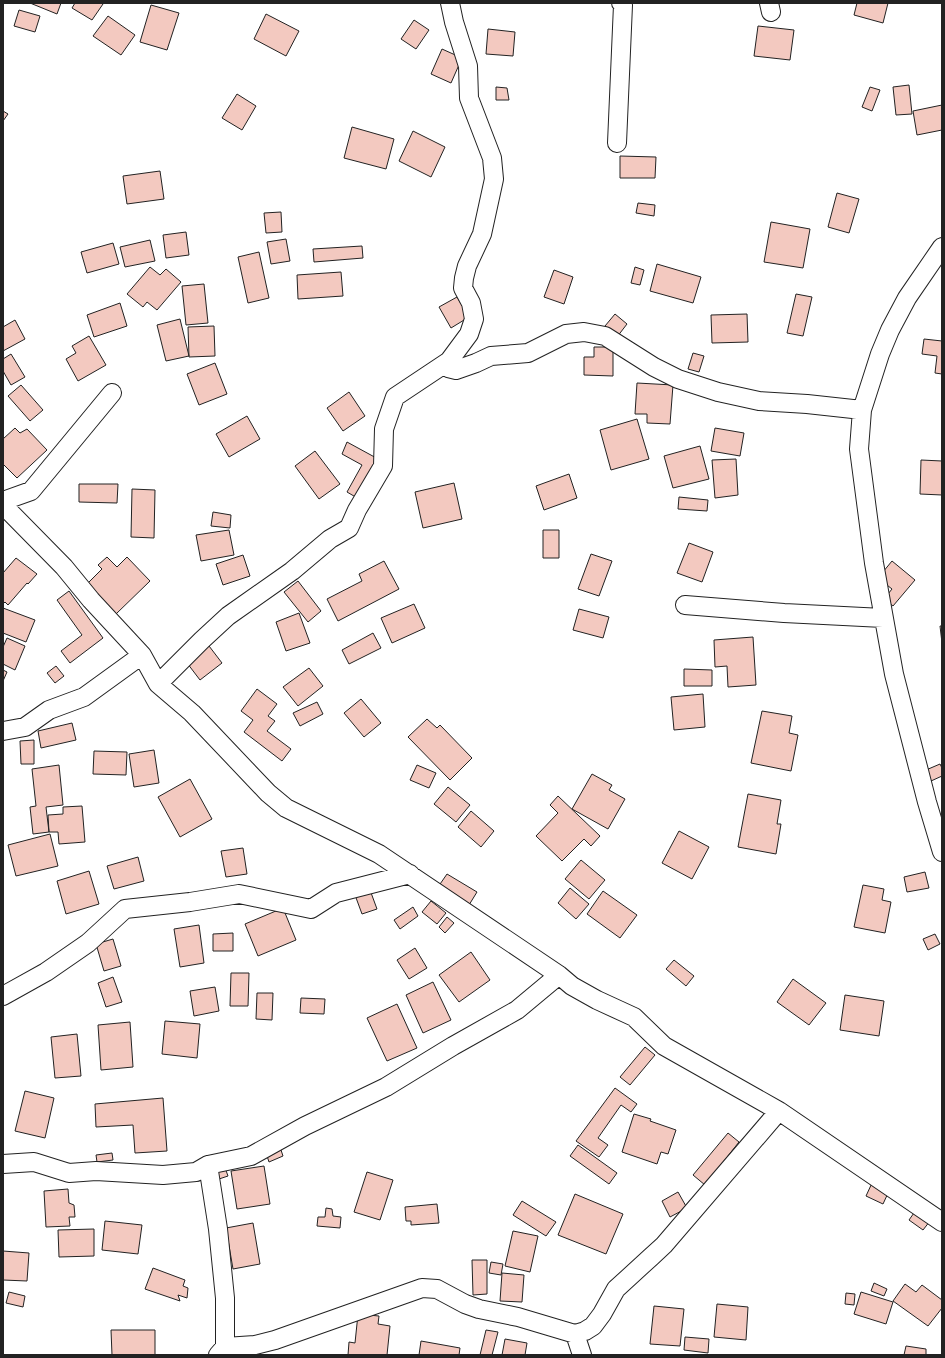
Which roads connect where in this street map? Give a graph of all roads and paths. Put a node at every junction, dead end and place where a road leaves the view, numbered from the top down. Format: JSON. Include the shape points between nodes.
{"nodes":[{"id":1,"x":450,"y":3,"type":"edge"},
{"id":2,"x":621,"y":3,"type":"edge"},
{"id":3,"x":617,"y":143,"type":"dead end"},
{"id":4,"x":942,"y":246,"type":"edge"},
{"id":5,"x":449,"y":362,"type":"junction"},
{"id":6,"x":112,"y":393,"type":"dead end"},
{"id":7,"x":862,"y":410,"type":"junction"},
{"id":8,"x":3,"y":501,"type":"edge"},
{"id":9,"x":3,"y":505,"type":"edge"},
{"id":10,"x":685,"y":605,"type":"dead end"},
{"id":11,"x":883,"y":618,"type":"junction"},
{"id":12,"x":142,"y":656,"type":"junction"},
{"id":13,"x":158,"y":684,"type":"junction"},
{"id":14,"x":3,"y":731,"type":"edge"},
{"id":15,"x":942,"y":852,"type":"edge"},
{"id":16,"x":410,"y":874,"type":"junction"},
{"id":17,"x":559,"y":975,"type":"junction"},
{"id":18,"x":3,"y":996,"type":"edge"},
{"id":19,"x":779,"y":1111,"type":"junction"},
{"id":20,"x":3,"y":1164,"type":"edge"},
{"id":21,"x":208,"y":1165,"type":"junction"},
{"id":22,"x":942,"y":1222,"type":"edge"},
{"id":23,"x":575,"y":1334,"type":"junction"},
{"id":24,"x":222,"y":1351,"type":"edge"},
{"id":25,"x":582,"y":1355,"type":"edge"}],
"edges":[{"from":1,"to":5,"type":"street","via":[[468,66],[469,98],[492,158],[494,179],[482,234],[464,278],[463,288],[471,303],[474,319],[470,334]]},
{"from":2,"to":3,"type":"street"},
{"from":4,"to":7,"type":"street","via":[[907,298],[890,330]]},
{"from":5,"to":7,"type":"street","via":[[448,368],[456,370],[491,356],[528,353],[566,334],[584,332],[606,336],[654,367],[718,392],[759,401]]},
{"from":5,"to":13,"type":"street","via":[[395,397],[384,429],[383,466],[349,528],[330,539],[288,575],[228,616]]},
{"from":6,"to":8,"type":"street","via":[[31,491]]},
{"from":7,"to":11,"type":"street","via":[[859,449]]},
{"from":9,"to":12,"type":"street","via":[[64,567]]},
{"from":10,"to":11,"type":"street"},
{"from":11,"to":15,"type":"street","via":[[894,674]]},
{"from":12,"to":13,"type":"street"},
{"from":12,"to":14,"type":"street","via":[[84,697],[49,710],[25,727]]},
{"from":13,"to":16,"type":"street","via":[[192,713],[268,793],[286,808],[379,854]]},
{"from":16,"to":17,"type":"street"},
{"from":16,"to":18,"type":"street","via":[[336,893],[311,909],[239,894],[125,909],[88,943],[46,972]]},
{"from":17,"to":19,"type":"street","via":[[584,993],[634,1017],[664,1046]]},
{"from":17,"to":21,"type":"street","via":[[517,1010],[386,1087],[305,1126],[252,1156]]},
{"from":19,"to":22,"type":"street"},
{"from":19,"to":23,"type":"street","via":[[664,1245],[616,1289],[593,1326]]},
{"from":20,"to":21,"type":"street","via":[[34,1162],[69,1173],[96,1171],[163,1175],[196,1172]]},
{"from":21,"to":24,"type":"street","via":[[225,1298]]},
{"from":23,"to":24,"type":"street","via":[[472,1306],[437,1289],[422,1288],[275,1340]]},
{"from":23,"to":25,"type":"street"}]}
